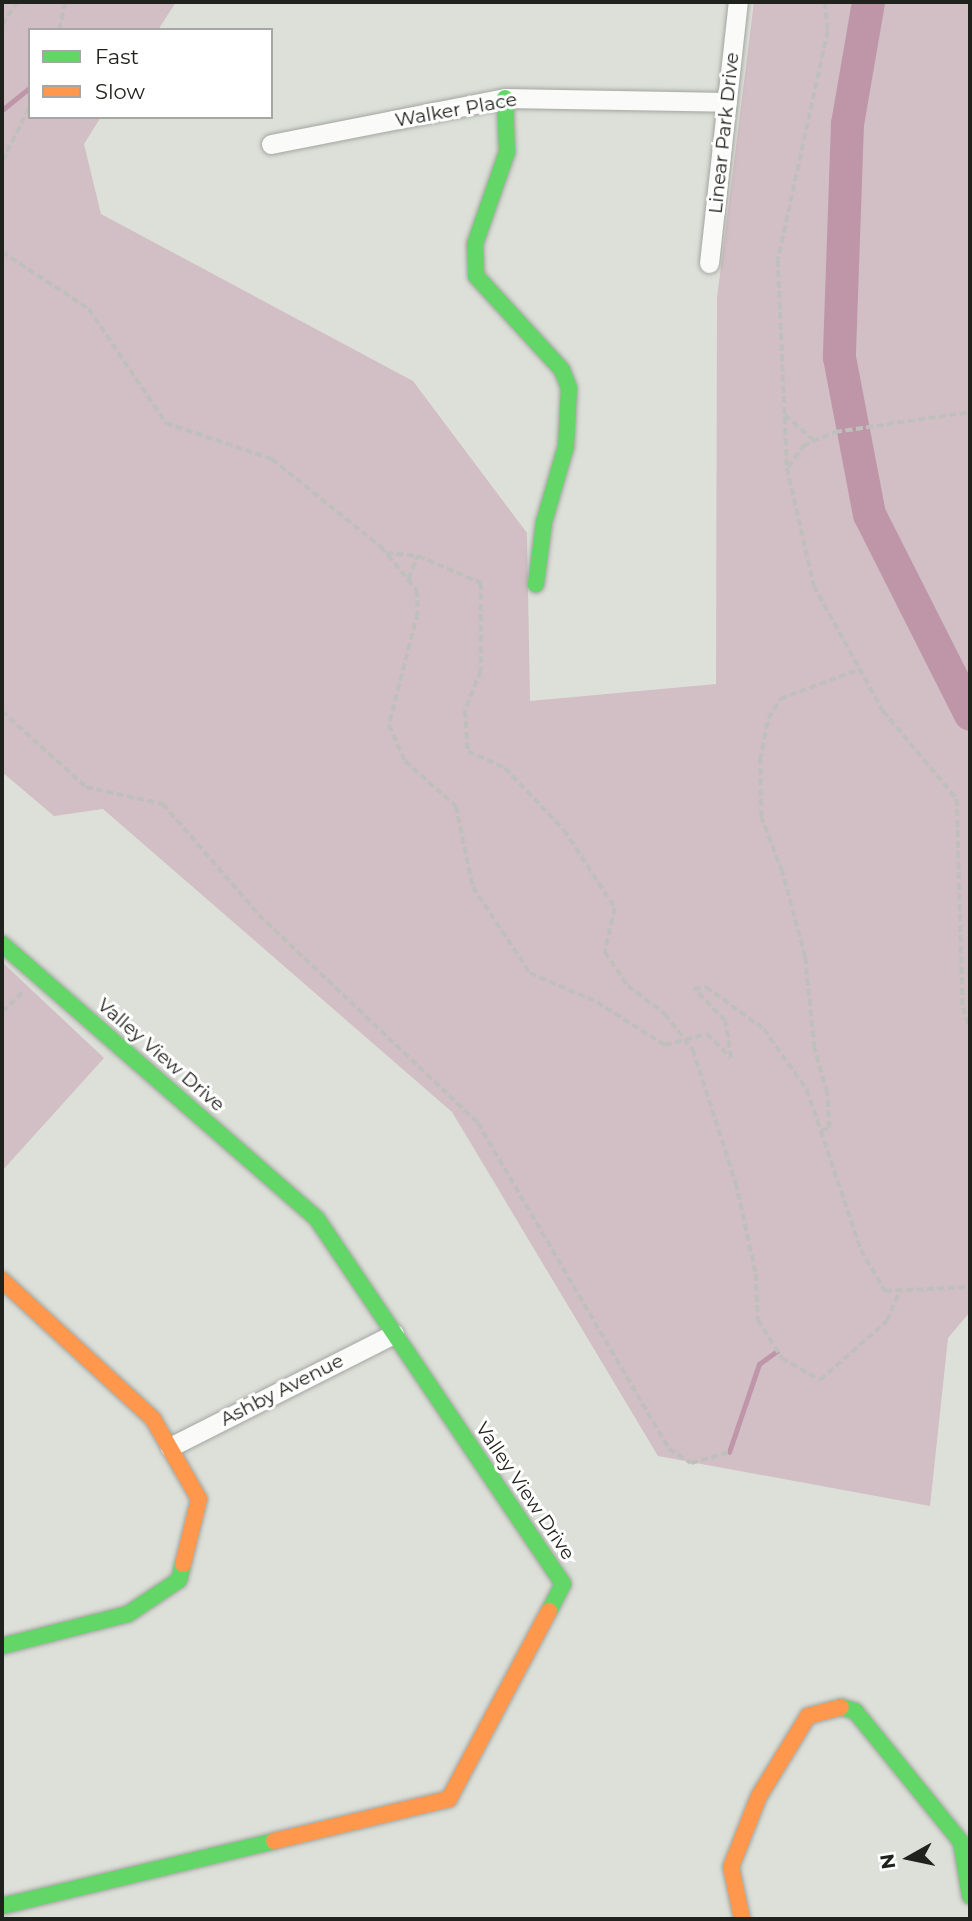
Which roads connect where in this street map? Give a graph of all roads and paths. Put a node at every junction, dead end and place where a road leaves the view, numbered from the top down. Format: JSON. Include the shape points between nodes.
{"nodes":[{"id":1,"x":17,"y":2,"type":"edge"},
{"id":2,"x":65,"y":2,"type":"edge"},
{"id":3,"x":738,"y":2,"type":"edge"},
{"id":4,"x":825,"y":2,"type":"edge"},
{"id":5,"x":2,"y":25,"type":"edge"},
{"id":6,"x":59,"y":28,"type":"edge"},
{"id":7,"x":505,"y":97,"type":"junction"},
{"id":8,"x":727,"y":102,"type":"junction"},
{"id":9,"x":28,"y":110,"type":"edge"},
{"id":10,"x":271,"y":144,"type":"dead end"},
{"id":11,"x":2,"y":161,"type":"edge"},
{"id":12,"x":2,"y":252,"type":"edge"},
{"id":13,"x":709,"y":263,"type":"dead end"},
{"id":14,"x":970,"y":412,"type":"edge"},
{"id":15,"x":785,"y":414,"type":"junction"},
{"id":16,"x":815,"y":441,"type":"junction"},
{"id":17,"x":787,"y":468,"type":"junction"},
{"id":18,"x":386,"y":553,"type":"junction"},
{"id":19,"x":418,"y":556,"type":"junction"},
{"id":20,"x":408,"y":579,"type":"junction"},
{"id":21,"x":536,"y":584,"type":"dead end"},
{"id":22,"x":860,"y":669,"type":"junction"},
{"id":23,"x":2,"y":711,"type":"edge"},
{"id":24,"x":2,"y":944,"type":"edge"},
{"id":25,"x":30,"y":984,"type":"dead end"},
{"id":26,"x":2,"y":1012,"type":"edge"},
{"id":27,"x":970,"y":1027,"type":"edge"},
{"id":28,"x":685,"y":1040,"type":"junction"},
{"id":29,"x":821,"y":1131,"type":"junction"},
{"id":30,"x":2,"y":1280,"type":"edge"},
{"id":31,"x":970,"y":1287,"type":"edge"},
{"id":32,"x":898,"y":1294,"type":"junction"},
{"id":33,"x":394,"y":1334,"type":"junction"},
{"id":34,"x":170,"y":1447,"type":"junction"},
{"id":35,"x":729,"y":1452,"type":"dead end"},
{"id":36,"x":2,"y":1646,"type":"edge"},
{"id":37,"x":970,"y":1896,"type":"edge"},
{"id":38,"x":2,"y":1906,"type":"edge"},
{"id":39,"x":742,"y":1919,"type":"edge"}],
"edges":[{"from":1,"to":5,"type":"path"},
{"from":2,"to":6,"type":"path"},
{"from":3,"to":8,"type":"street","name":"Linear Park Drive"},
{"from":4,"to":15,"type":"path","via":[[828,31],[778,260]]},
{"from":7,"to":8,"type":"street","name":"Walker Place"},
{"from":7,"to":10,"type":"street","name":"Walker Place"},
{"from":7,"to":21,"type":"street","via":[[507,152],[475,244],[477,276],[562,370],[569,388],[566,446],[544,522]]},
{"from":8,"to":13,"type":"street","name":"Linear Park Drive"},
{"from":9,"to":11,"type":"path"},
{"from":12,"to":18,"type":"path","via":[[89,309],[166,423],[272,459]]},
{"from":14,"to":16,"type":"path","via":[[835,432]]},
{"from":15,"to":16,"type":"path"},
{"from":15,"to":17,"type":"path"},
{"from":16,"to":17,"type":"path","via":[[803,446]]},
{"from":17,"to":22,"type":"path","via":[[814,586]]},
{"from":18,"to":19,"type":"path"},
{"from":18,"to":20,"type":"path"},
{"from":19,"to":20,"type":"path"},
{"from":19,"to":28,"type":"path","via":[[481,583],[481,671],[465,711],[468,751],[505,768],[564,830],[615,908],[605,952],[628,986],[665,1014]]},
{"from":20,"to":28,"type":"path","via":[[417,590],[418,613],[388,725],[405,761],[456,806],[473,887],[499,931],[530,973],[597,1002],[665,1045]]},
{"from":22,"to":27,"type":"path","via":[[883,711],[957,799],[963,1007]]},
{"from":22,"to":29,"type":"path","via":[[780,699],[768,719],[760,760],[761,817],[782,872],[805,957],[814,1048],[827,1093],[829,1128]]},
{"from":23,"to":35,"type":"path","via":[[86,787],[163,804],[259,915],[478,1123],[669,1449],[691,1464]]},
{"from":24,"to":33,"type":"street","name":"Valley View Drive","via":[[317,1219]]},
{"from":25,"to":26,"type":"path"},
{"from":28,"to":29,"type":"path","via":[[707,1034],[731,1058],[725,1021],[694,989],[706,987],[764,1029],[807,1090]]},
{"from":28,"to":32,"type":"path","via":[[736,1183],[756,1274],[758,1320],[782,1358],[820,1380],[887,1321]]},
{"from":29,"to":32,"type":"path","via":[[874,1279],[885,1292]]},
{"from":30,"to":34,"type":"street","via":[[153,1419]]},
{"from":31,"to":32,"type":"path"},
{"from":33,"to":34,"type":"street","name":"Ashby Avenue"},
{"from":33,"to":38,"type":"street","name":"Valley View Drive","via":[[563,1584],[449,1799]]},
{"from":34,"to":36,"type":"street","via":[[200,1499],[179,1580],[128,1614]]},
{"from":37,"to":39,"type":"street","via":[[961,1842],[942,1813],[855,1711],[835,1706],[808,1717],[758,1796],[731,1867]]}]}
